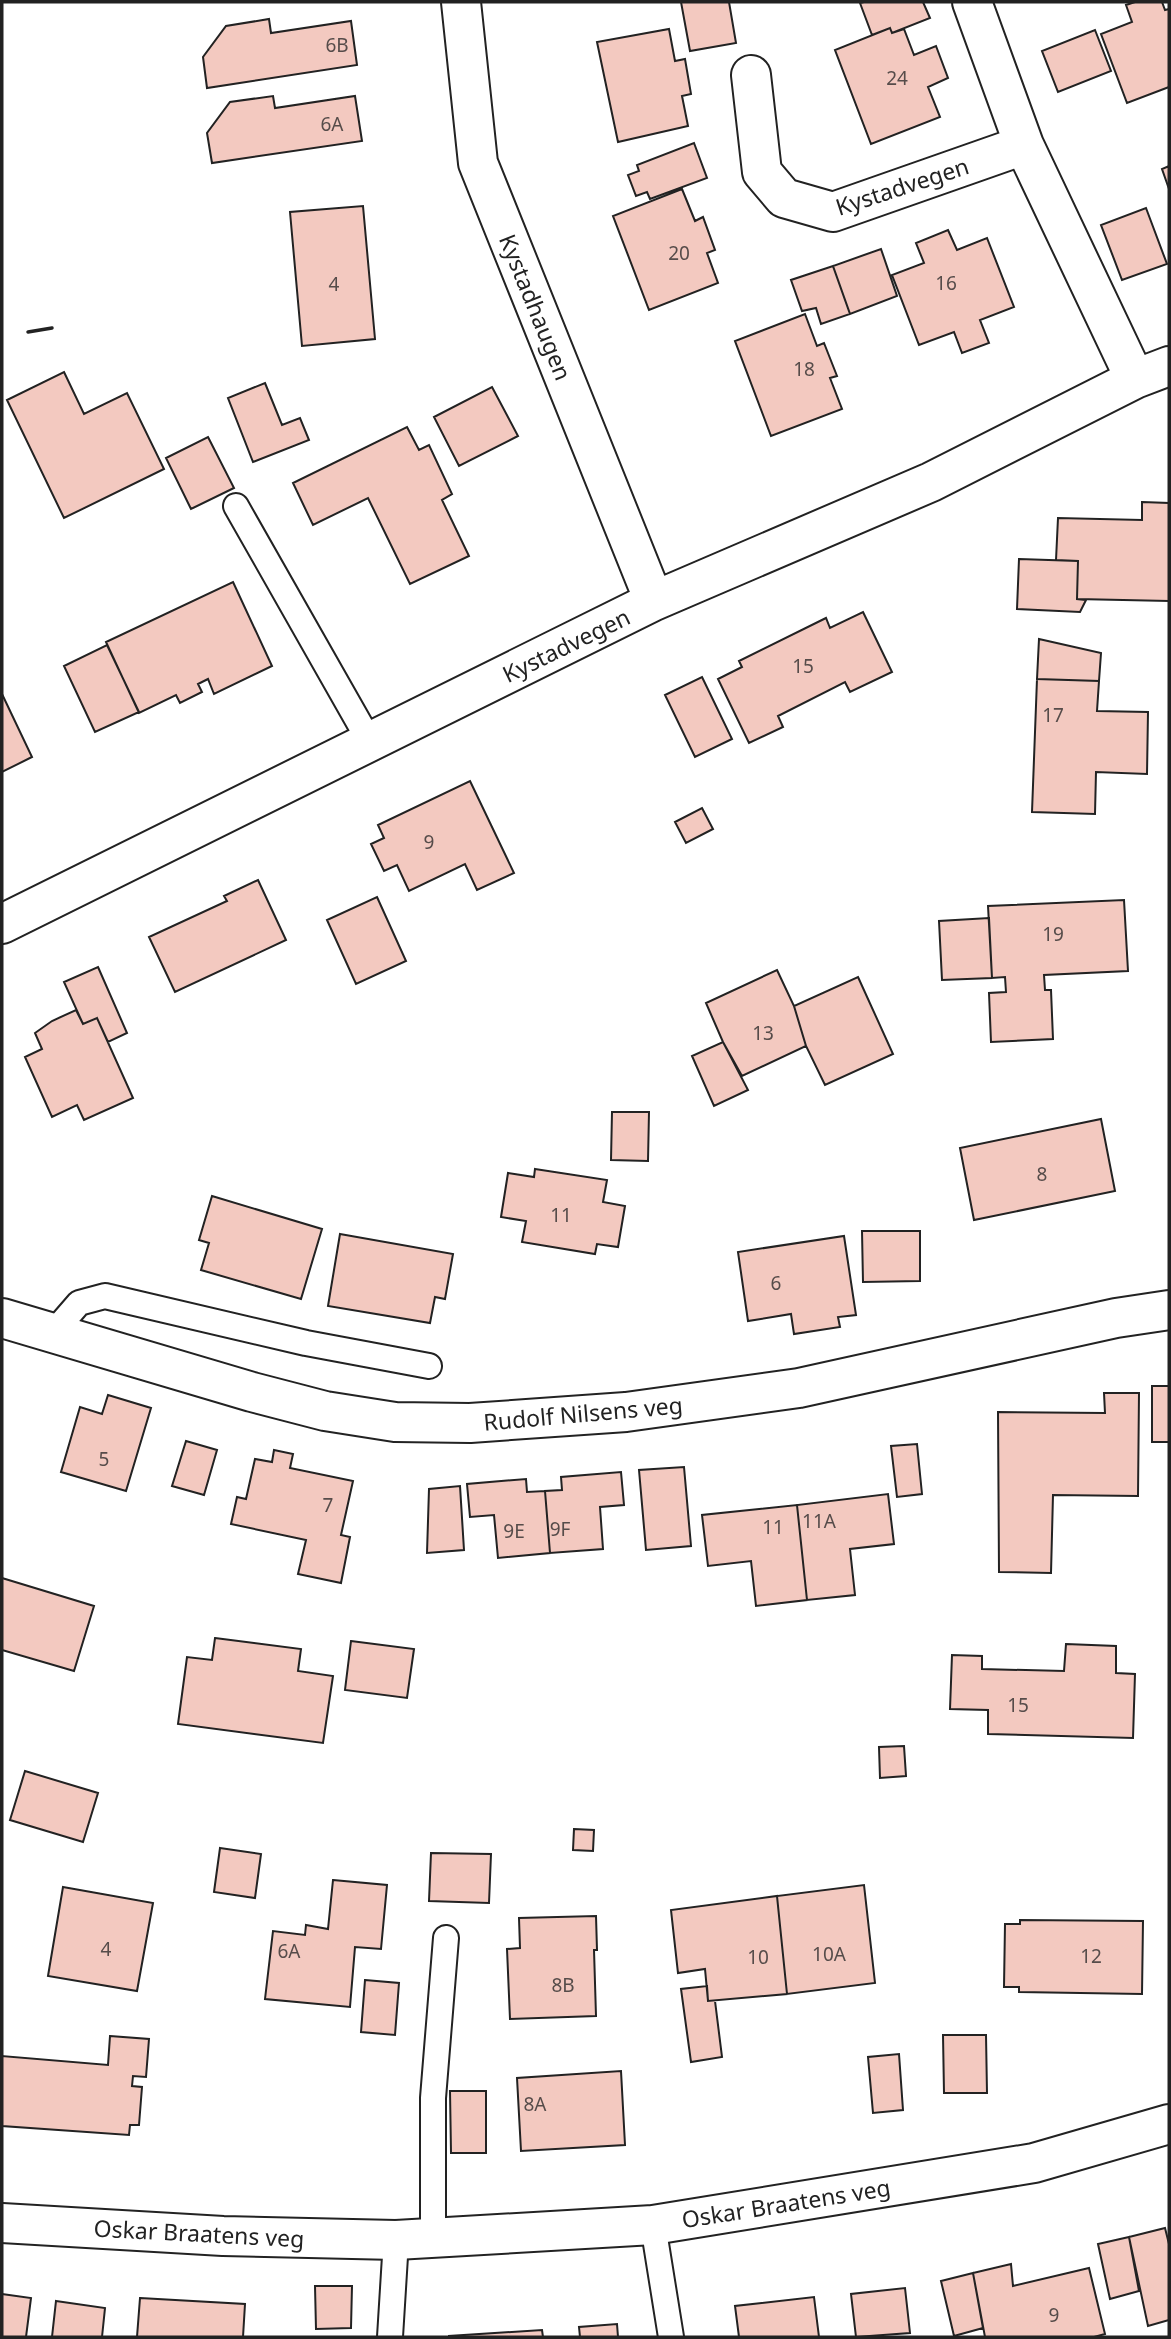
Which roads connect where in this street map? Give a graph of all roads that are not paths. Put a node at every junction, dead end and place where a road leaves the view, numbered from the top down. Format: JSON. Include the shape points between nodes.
{"nodes":[{"id":1,"x":461,"y":2,"type":"edge"},
{"id":2,"x":972,"y":2,"type":"edge"},
{"id":3,"x":751,"y":75,"type":"dead end"},
{"id":4,"x":1024,"y":145,"type":"junction"},
{"id":5,"x":1152,"y":373,"type":"edge"},
{"id":6,"x":236,"y":506,"type":"dead end"},
{"id":7,"x":654,"y":601,"type":"junction"},
{"id":8,"x":370,"y":742,"type":"junction"},
{"id":9,"x":2,"y":924,"type":"edge"},
{"id":10,"x":1169,"y":1310,"type":"edge"},
{"id":11,"x":2,"y":1318,"type":"edge"},
{"id":12,"x":53,"y":1333,"type":"junction"},
{"id":13,"x":429,"y":1366,"type":"dead end"},
{"id":14,"x":446,"y":1938,"type":"dead end"},
{"id":15,"x":1169,"y":2124,"type":"edge"},
{"id":16,"x":2,"y":2223,"type":"edge"},
{"id":17,"x":653,"y":2225,"type":"junction"},
{"id":18,"x":415,"y":2239,"type":"junction"},
{"id":19,"x":390,"y":2337,"type":"edge"},
{"id":20,"x":671,"y":2337,"type":"edge"}],
"edges":[{"from":1,"to":7,"type":"street","name":"Kystadhaugen","via":[[478,163]]},
{"from":2,"to":4,"type":"street","name":"Kystadvegen"},
{"from":3,"to":4,"type":"street","name":"Kystadvegen","via":[[762,172],[785,198],[833,212]]},
{"from":4,"to":5,"type":"street","name":"Kystadvegen"},
{"from":5,"to":7,"type":"street","name":"Kystadvegen","via":[[930,482]]},
{"from":6,"to":8,"type":"lane"},
{"from":7,"to":8,"type":"street","name":"Kystadvegen"},
{"from":8,"to":9,"type":"street","name":"Kystadvegen"},
{"from":10,"to":12,"type":"street","name":"Rudolf Nilsens veg","via":[[799,1388],[626,1412],[470,1423],[395,1422],[326,1411]]},
{"from":11,"to":12,"type":"street","name":"Rudolf Nilsens veg"},
{"from":12,"to":13,"type":"lane","via":[[79,1303],[104,1296]]},
{"from":14,"to":18,"type":"lane"},
{"from":15,"to":17,"type":"street","name":"Oskar Braatens veg","via":[[1034,2163]]},
{"from":16,"to":18,"type":"street","name":"Oskar Braatens veg","via":[[223,2236]]},
{"from":17,"to":18,"type":"street","name":"Oskar Braatens veg"},
{"from":17,"to":20,"type":"lane"},
{"from":18,"to":19,"type":"lane"}]}
